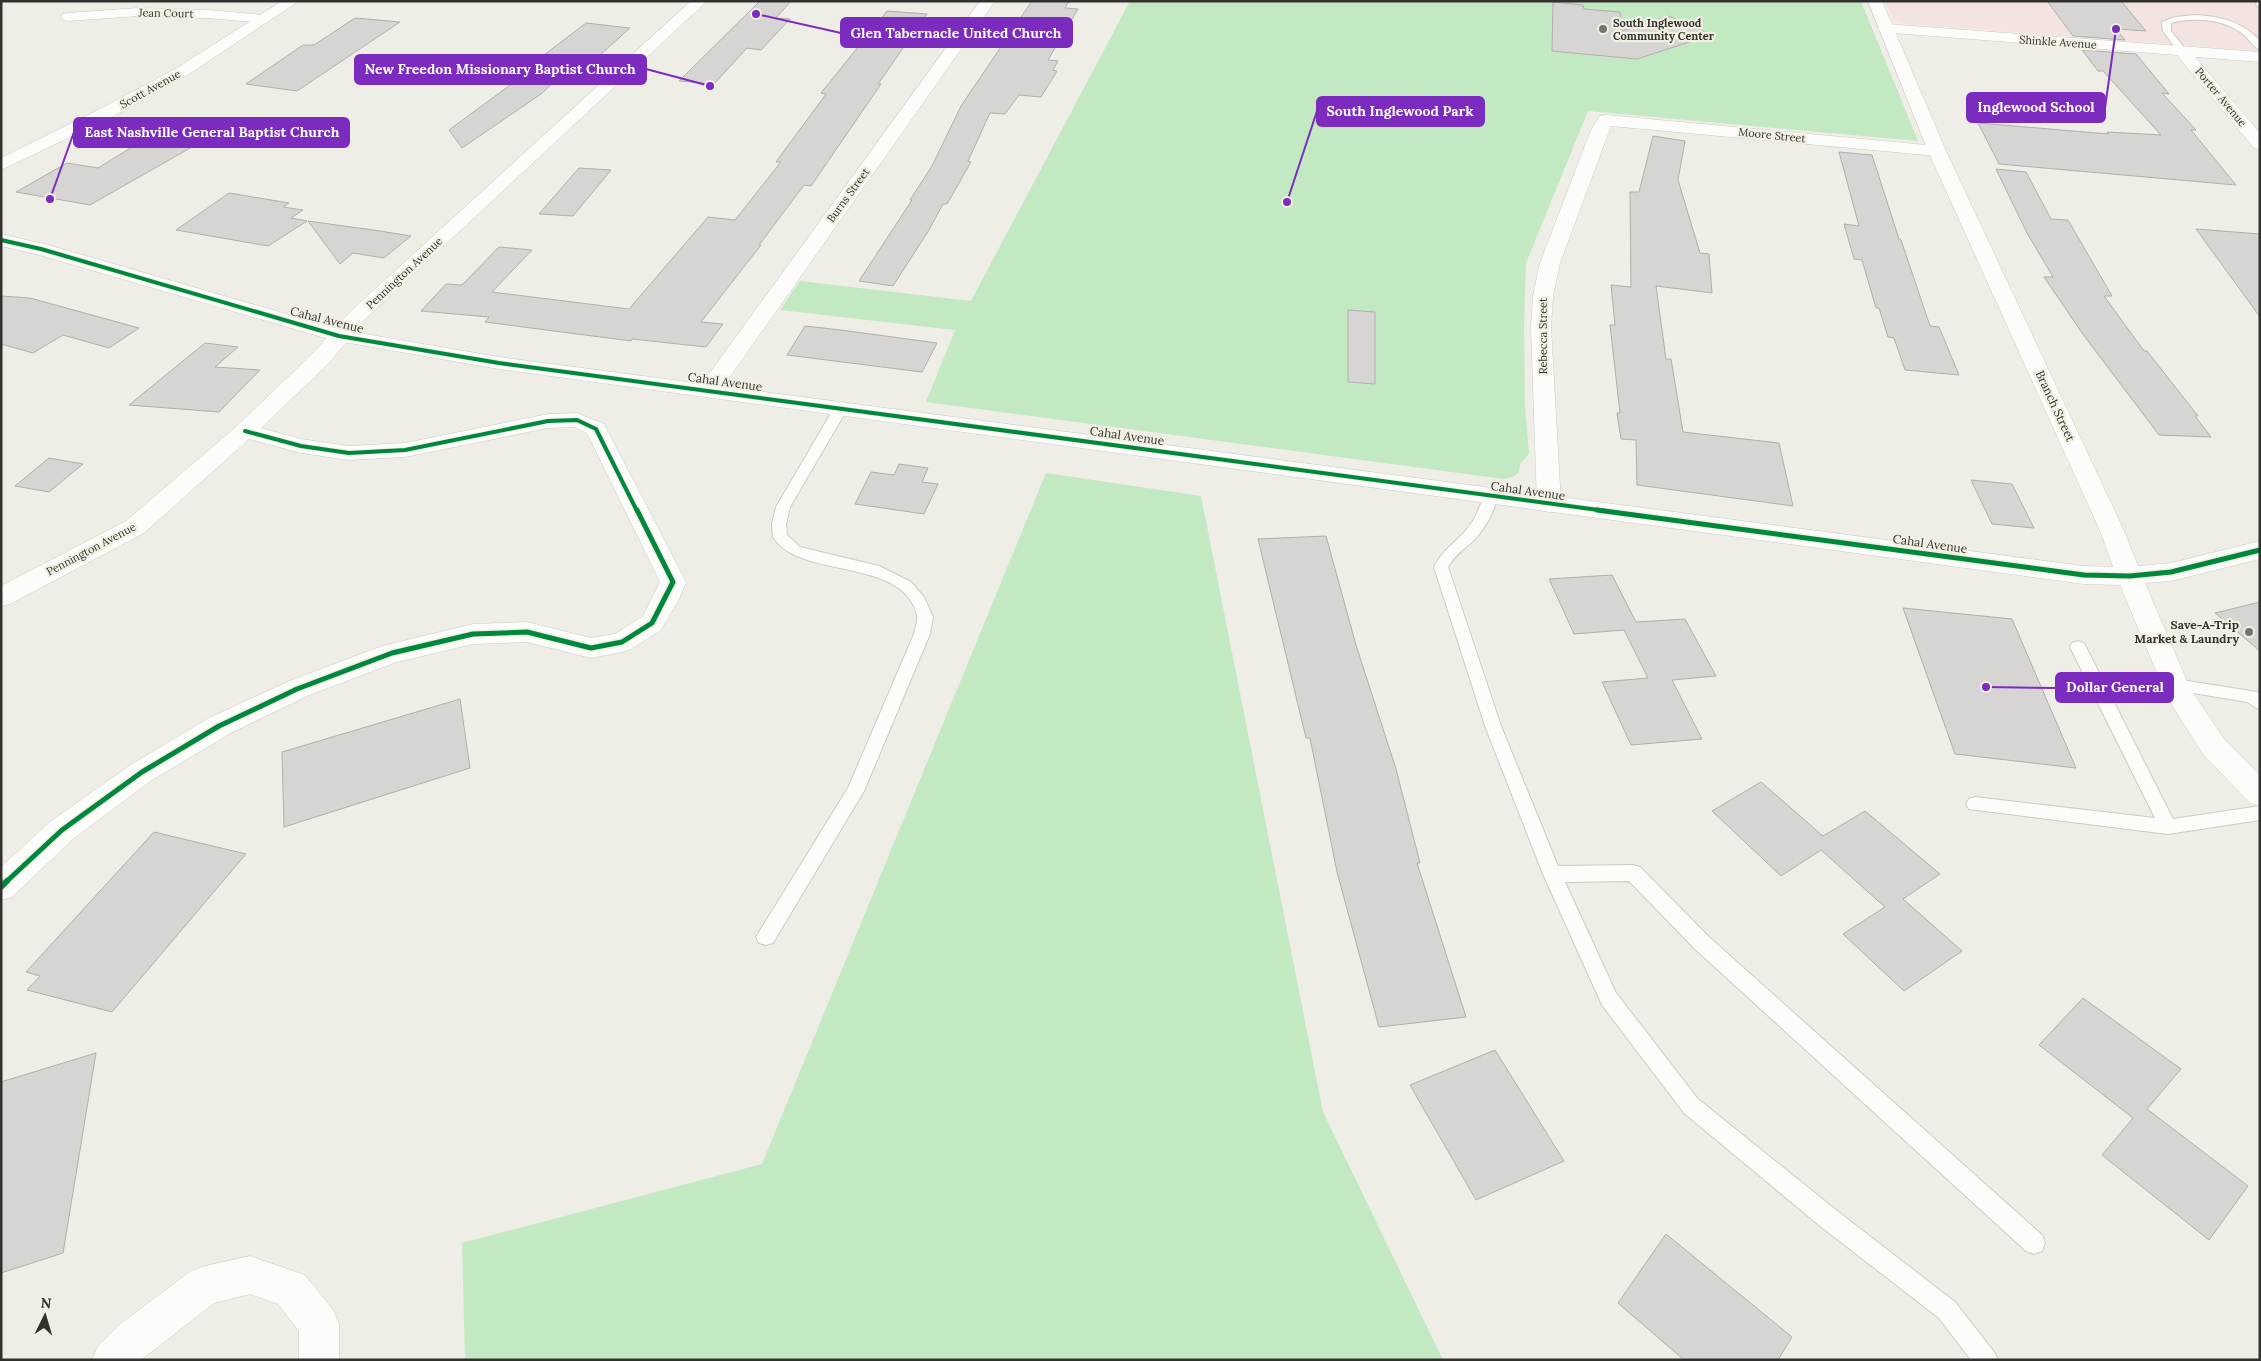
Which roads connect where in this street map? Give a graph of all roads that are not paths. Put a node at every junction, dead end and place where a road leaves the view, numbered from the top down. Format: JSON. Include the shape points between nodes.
{"nodes":[{"id":1,"x":292,"y":1,"type":"edge"},
{"id":2,"x":700,"y":1,"type":"edge"},
{"id":3,"x":988,"y":1,"type":"edge"},
{"id":4,"x":1875,"y":1,"type":"edge"},
{"id":5,"x":68,"y":17,"type":"dead end"},
{"id":6,"x":263,"y":19,"type":"junction"},
{"id":7,"x":1886,"y":29,"type":"junction"},
{"id":8,"x":2260,"y":46,"type":"edge"},
{"id":9,"x":2182,"y":51,"type":"junction"},
{"id":10,"x":2260,"y":57,"type":"edge"},
{"id":11,"x":1606,"y":120,"type":"joint"},
{"id":12,"x":2260,"y":144,"type":"edge"},
{"id":13,"x":1937,"y":151,"type":"junction"},
{"id":14,"x":1,"y":165,"type":"edge"},
{"id":15,"x":1,"y":240,"type":"edge"},
{"id":16,"x":339,"y":336,"type":"junction"},
{"id":17,"x":709,"y":390,"type":"junction"},
{"id":18,"x":841,"y":408,"type":"junction"},
{"id":19,"x":245,"y":431,"type":"junction"},
{"id":20,"x":1491,"y":496,"type":"junction"},
{"id":21,"x":1549,"y":504,"type":"junction"},
{"id":22,"x":2260,"y":550,"type":"edge"},
{"id":23,"x":2130,"y":576,"type":"junction"},
{"id":24,"x":1,"y":597,"type":"edge"},
{"id":25,"x":2078,"y":648,"type":"dead end"},
{"id":26,"x":2175,"y":685,"type":"junction"},
{"id":27,"x":2260,"y":704,"type":"edge"},
{"id":28,"x":2260,"y":794,"type":"edge"},
{"id":29,"x":1975,"y":804,"type":"dead end"},
{"id":30,"x":2260,"y":813,"type":"edge"},
{"id":31,"x":2168,"y":827,"type":"junction"},
{"id":32,"x":1552,"y":874,"type":"junction"},
{"id":33,"x":1,"y":887,"type":"edge"},
{"id":34,"x":766,"y":937,"type":"dead end"},
{"id":35,"x":2034,"y":1243,"type":"dead end"},
{"id":36,"x":112,"y":1360,"type":"edge"},
{"id":37,"x":319,"y":1360,"type":"edge"},
{"id":38,"x":1986,"y":1360,"type":"edge"}],
"edges":[{"from":1,"to":6,"type":"street","name":"Scott Avenue"},
{"from":2,"to":16,"type":"street","name":"Pennington Avenue","via":[[373,301]]},
{"from":3,"to":17,"type":"street","name":"Burns Street"},
{"from":4,"to":7,"type":"street","name":"Branch Street"},
{"from":5,"to":6,"type":"street","name":"Jean Court","via":[[138,12]]},
{"from":6,"to":14,"type":"street","name":"Scott Avenue","via":[[183,71]]},
{"from":7,"to":9,"type":"street","name":"Shinkle Avenue"},
{"from":7,"to":13,"type":"street","name":"Branch Street"},
{"from":8,"to":9,"type":"lane","via":[[2245,31],[2230,24],[2200,18],[2176,18],[2166,22],[2167,31]]},
{"from":9,"to":10,"type":"street","name":"Shinkle Avenue"},
{"from":9,"to":12,"type":"street","name":"Porter Avenue"},
{"from":11,"to":13,"type":"street","name":"Moore Street"},
{"from":11,"to":21,"type":"street","name":"Rebecca Street","via":[[1550,263],[1543,296],[1541,327]]},
{"from":13,"to":23,"type":"street","name":"Branch Street"},
{"from":15,"to":16,"type":"street","name":"Cahal Avenue","via":[[67,256]]},
{"from":16,"to":17,"type":"street","name":"Cahal Avenue","via":[[499,363]]},
{"from":16,"to":19,"type":"street","name":"Pennington Avenue","via":[[321,358]]},
{"from":17,"to":18,"type":"street","name":"Cahal Avenue"},
{"from":18,"to":20,"type":"street","name":"Cahal Avenue"},
{"from":18,"to":34,"type":"lane","via":[[783,507],[780,537],[795,551],[891,577],[906,586],[919,601],[925,617],[922,634],[855,790]]},
{"from":19,"to":24,"type":"street","name":"Pennington Avenue","via":[[135,527]]},
{"from":19,"to":33,"type":"street","via":[[301,446],[349,453],[406,450],[548,421],[577,420],[596,430],[673,582],[666,602],[652,623],[622,642],[591,648],[527,632],[473,634],[392,653],[297,689],[218,726],[142,772],[62,830]]},
{"from":20,"to":21,"type":"street","name":"Cahal Avenue"},
{"from":20,"to":32,"type":"lane","via":[[1488,508],[1468,537],[1449,551],[1440,567],[1493,726]]},
{"from":21,"to":23,"type":"street","name":"Cahal Avenue","via":[[2084,575]]},
{"from":22,"to":23,"type":"street","name":"Cahal Avenue","via":[[2171,572]]},
{"from":23,"to":26,"type":"street","name":"Branch Street"},
{"from":25,"to":31,"type":"lane"},
{"from":26,"to":27,"type":"lane","via":[[2251,696]]},
{"from":26,"to":28,"type":"street","name":"Branch Street","via":[[2212,746]]},
{"from":29,"to":31,"type":"lane"},
{"from":30,"to":31,"type":"lane"},
{"from":32,"to":35,"type":"lane","via":[[1633,873],[1702,943]]},
{"from":32,"to":38,"type":"lane","via":[[1609,999],[1691,1106],[1828,1218],[1948,1310]]},
{"from":36,"to":37,"type":"street","via":[[133,1339],[205,1286],[250,1275],[291,1289],[319,1324]]}]}
